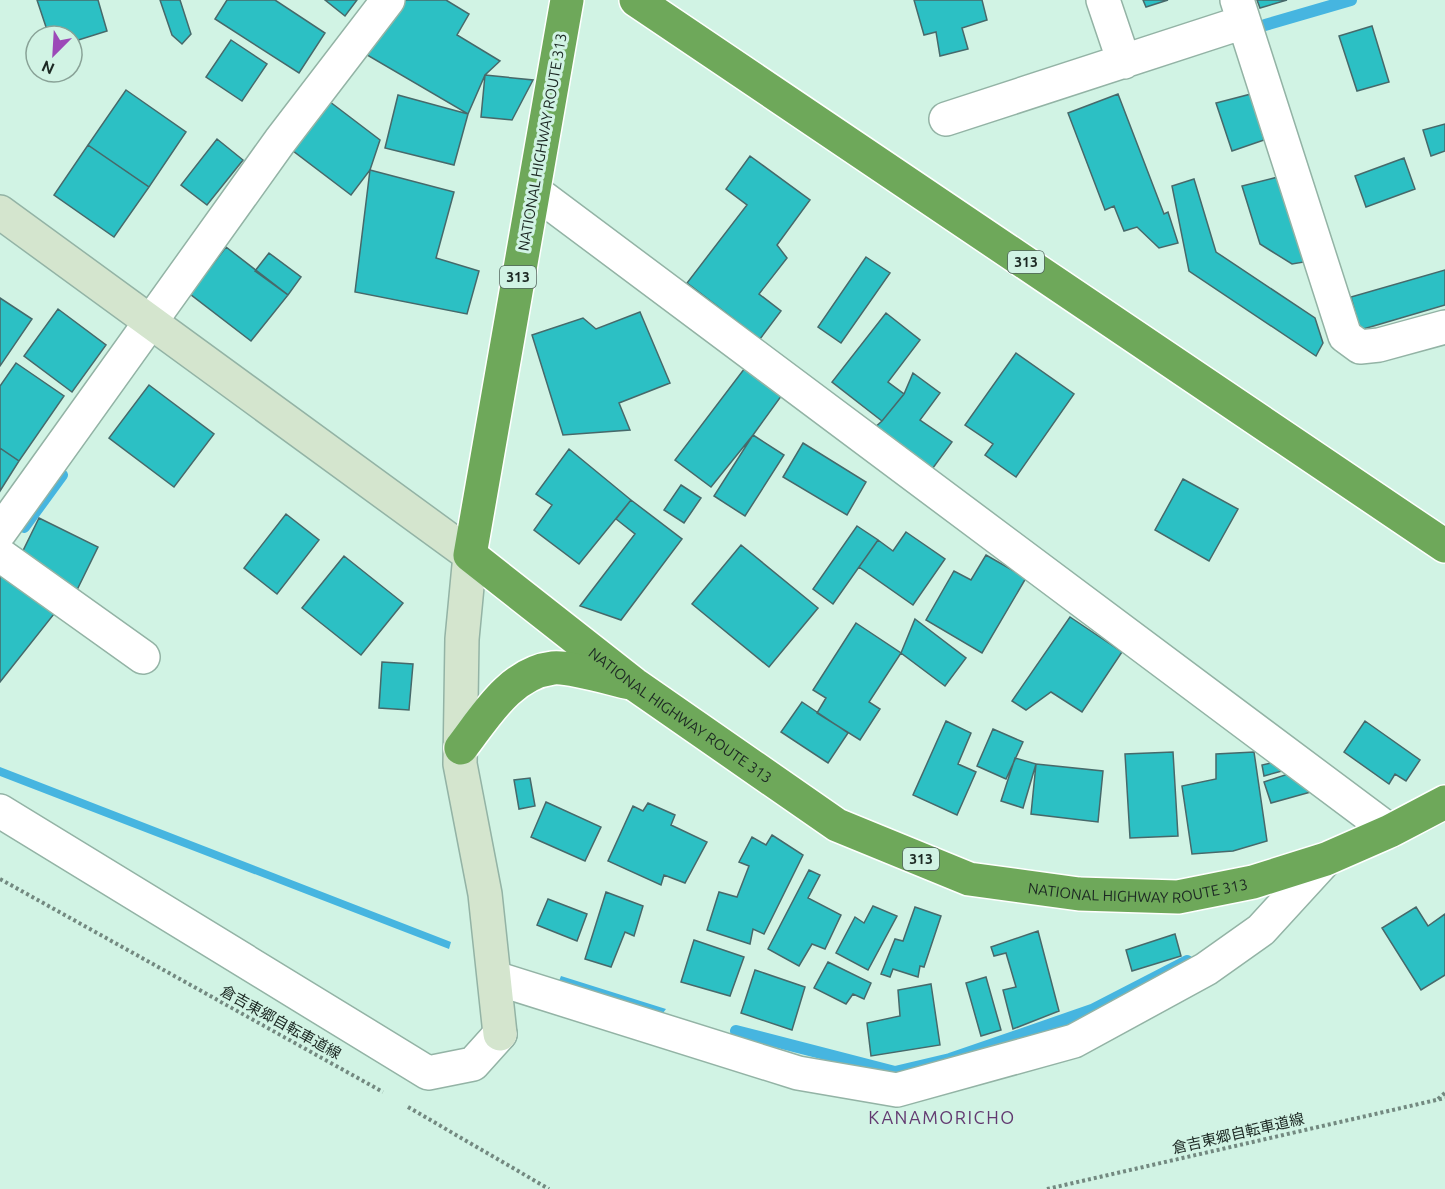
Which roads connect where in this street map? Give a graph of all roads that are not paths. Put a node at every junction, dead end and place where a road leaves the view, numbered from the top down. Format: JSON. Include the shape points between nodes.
{"nodes":[{"id":1,"x":388,"y":0,"type":"edge"},
{"id":2,"x":567,"y":0,"type":"edge"},
{"id":3,"x":636,"y":0,"type":"edge"},
{"id":4,"x":1103,"y":0,"type":"edge"},
{"id":5,"x":1241,"y":11,"type":"edge"},
{"id":6,"x":1124,"y":62,"type":"junction"},
{"id":7,"x":945,"y":119,"type":"dead end"},
{"id":8,"x":534,"y":191,"type":"junction"},
{"id":9,"x":0,"y":212,"type":"edge"},
{"id":10,"x":151,"y":322,"type":"junction"},
{"id":11,"x":1445,"y":327,"type":"edge"},
{"id":12,"x":0,"y":532,"type":"edge"},
{"id":13,"x":1445,"y":546,"type":"edge"},
{"id":14,"x":0,"y":555,"type":"edge"},
{"id":15,"x":470,"y":555,"type":"junction"},
{"id":16,"x":143,"y":657,"type":"dead end"},
{"id":17,"x":634,"y":684,"type":"junction"},
{"id":18,"x":461,"y":748,"type":"junction"},
{"id":19,"x":1445,"y":802,"type":"edge"},
{"id":20,"x":0,"y":811,"type":"edge"},
{"id":21,"x":1390,"y":831,"type":"junction"},
{"id":22,"x":1326,"y":859,"type":"junction"},
{"id":23,"x":495,"y":978,"type":"junction"}],
"edges":[{"from":1,"to":10,"type":"street","via":[[279,141]]},
{"from":2,"to":8,"type":"highway","name":"NATIONAL HIGHWAY ROUTE 313","number":"313"},
{"from":3,"to":13,"type":"highway","number":"313"},
{"from":4,"to":6,"type":"street"},
{"from":5,"to":6,"type":"street"},
{"from":5,"to":11,"type":"street","via":[[1345,336],[1360,347]]},
{"from":6,"to":7,"type":"street"},
{"from":8,"to":15,"type":"highway","name":"NATIONAL HIGHWAY ROUTE 313","number":"313"},
{"from":8,"to":21,"type":"street"},
{"from":9,"to":10,"type":"street"},
{"from":10,"to":12,"type":"street"},
{"from":10,"to":15,"type":"street"},
{"from":14,"to":16,"type":"street"},
{"from":15,"to":17,"type":"highway","name":"NATIONAL HIGHWAY ROUTE 313","number":"313"},
{"from":15,"to":18,"type":"street","via":[[462,639]]},
{"from":17,"to":18,"type":"highway","via":[[554,668],[520,679]]},
{"from":17,"to":22,"type":"highway","name":"NATIONAL HIGHWAY ROUTE 313","number":"313","via":[[837,825],[969,879],[1079,894],[1178,897],[1253,882]]},
{"from":18,"to":23,"type":"street","via":[[460,764],[485,894]]},
{"from":19,"to":21,"type":"highway","name":"NATIONAL HIGHWAY ROUTE 313","number":"313"},
{"from":20,"to":23,"type":"street","via":[[428,1072],[473,1064],[500,1034]]},
{"from":21,"to":22,"type":"highway","name":"NATIONAL HIGHWAY ROUTE 313","number":"313"},
{"from":22,"to":23,"type":"street","via":[[1261,930],[1206,969],[1074,1041],[897,1090],[798,1073]]}]}
